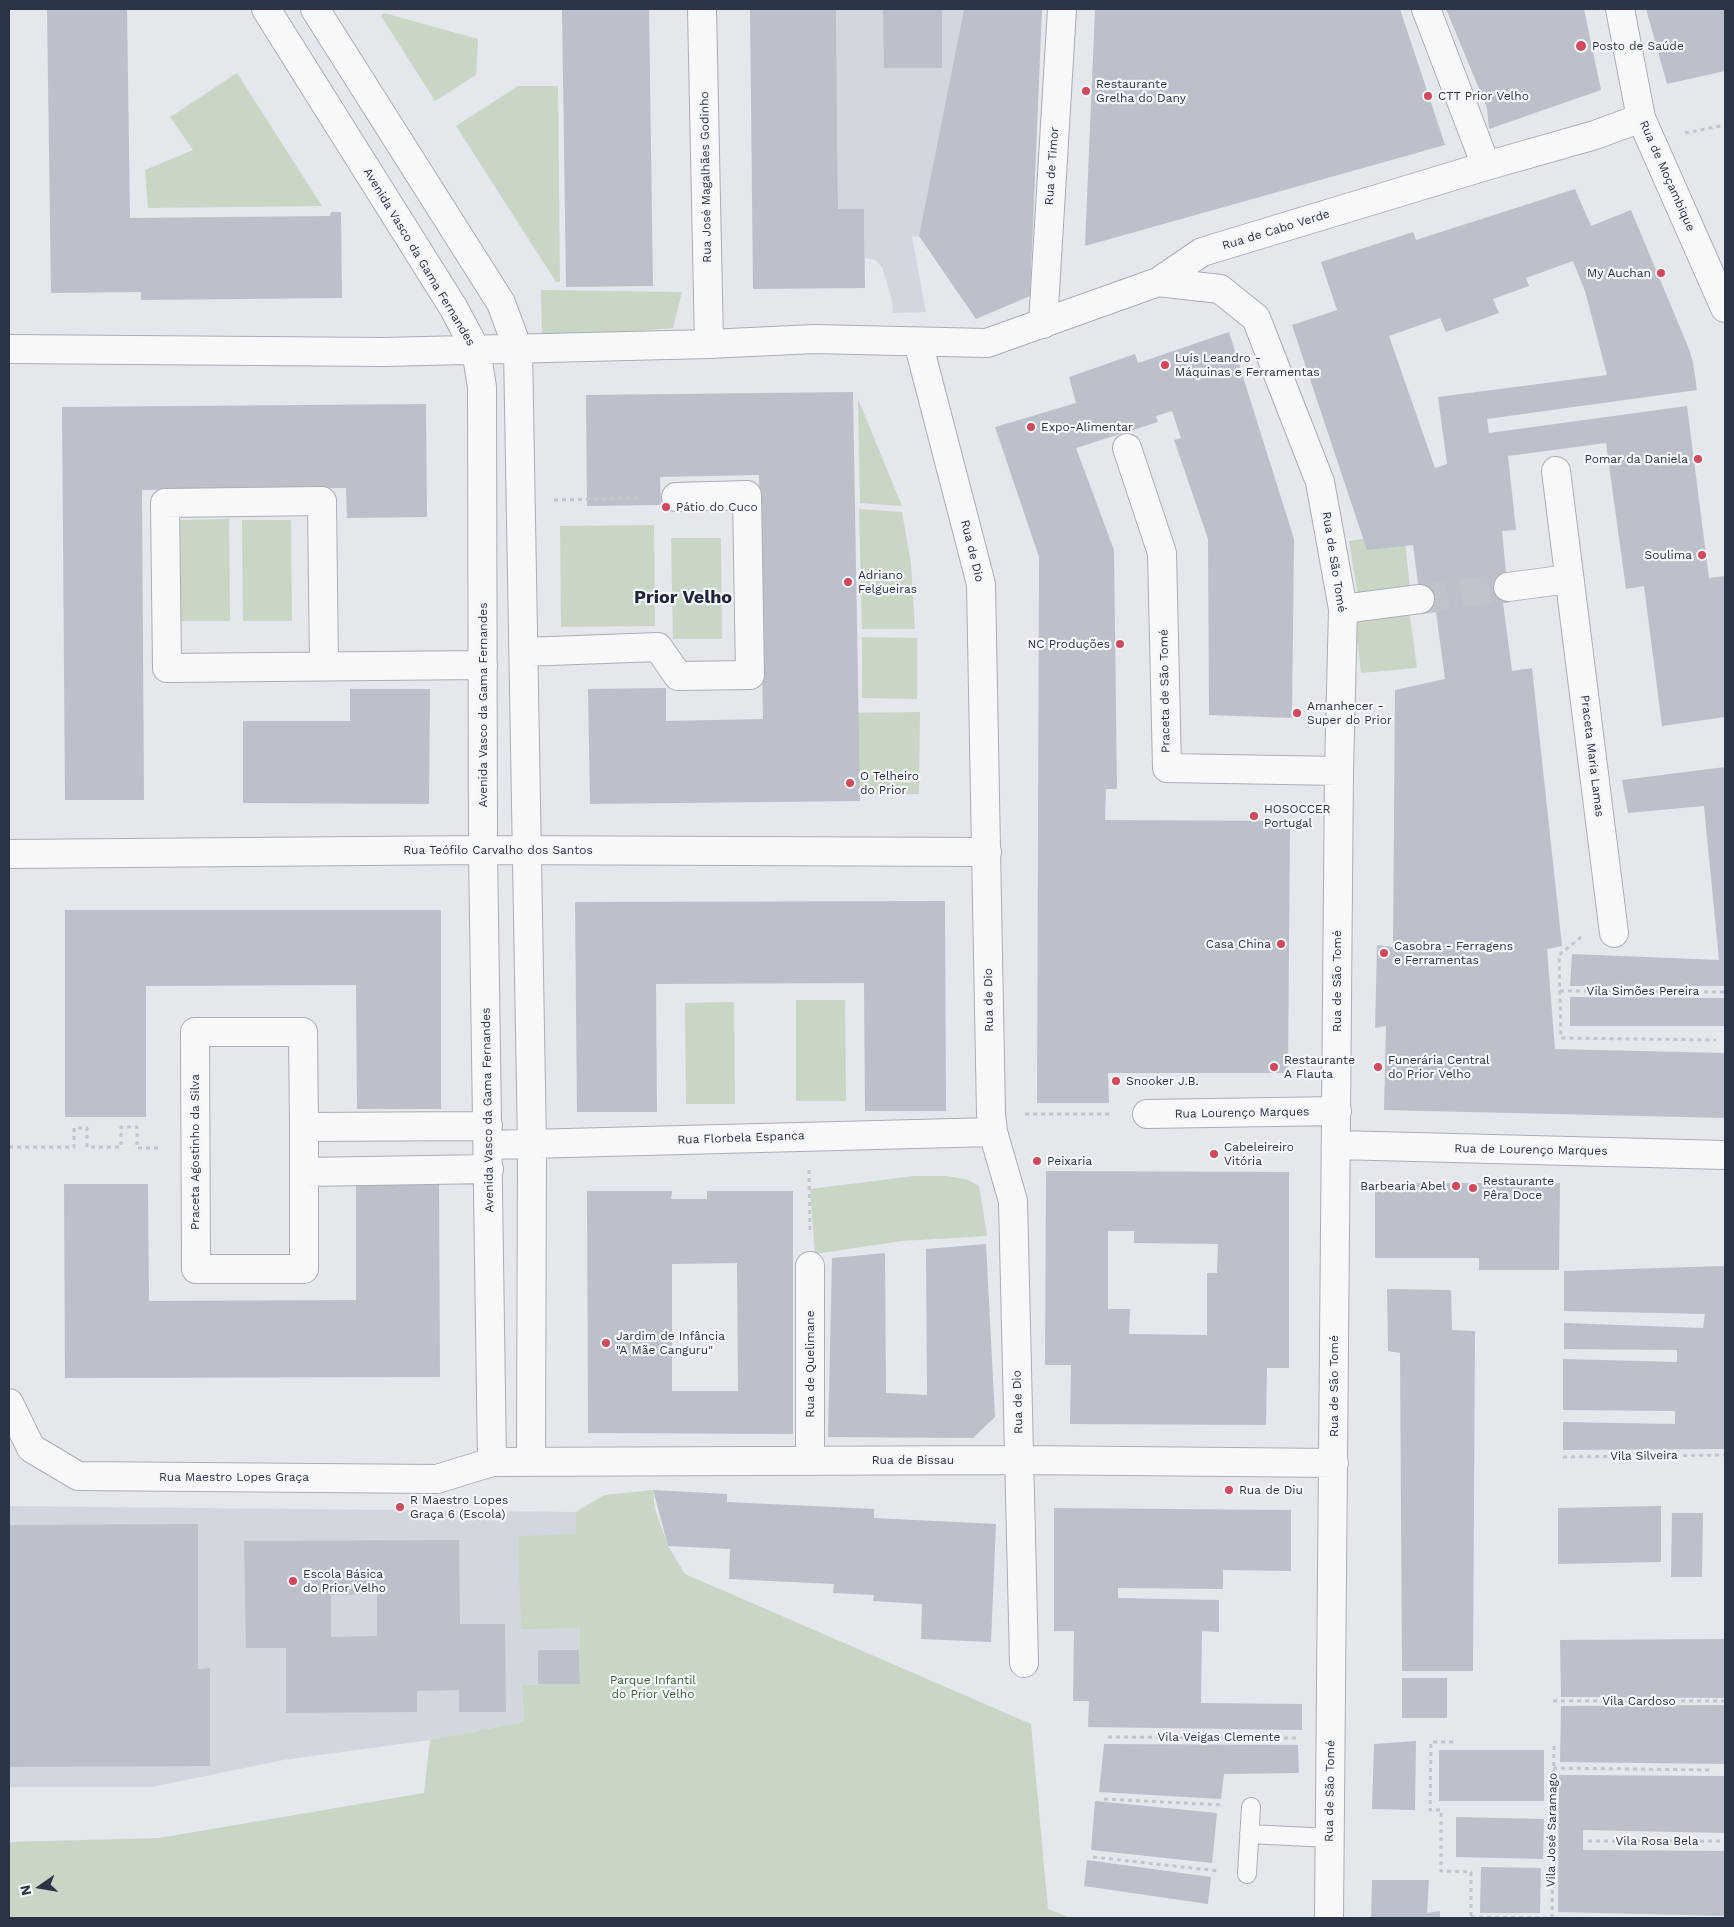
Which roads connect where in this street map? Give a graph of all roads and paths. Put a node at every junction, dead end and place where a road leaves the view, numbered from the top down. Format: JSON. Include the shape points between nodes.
{"nodes":[{"id":1,"x":266,"y":9,"type":"edge"},
{"id":2,"x":315,"y":9,"type":"edge"},
{"id":3,"x":702,"y":9,"type":"edge"},
{"id":4,"x":1062,"y":9,"type":"edge"},
{"id":5,"x":1426,"y":9,"type":"edge"},
{"id":6,"x":1620,"y":9,"type":"edge"},
{"id":7,"x":1641,"y":118,"type":"junction"},
{"id":8,"x":1725,"y":124,"type":"edge"},
{"id":9,"x":1719,"y":126,"type":"dead end"},
{"id":10,"x":1486,"y":166,"type":"junction"},
{"id":11,"x":1158,"y":282,"type":"junction"},
{"id":12,"x":1725,"y":308,"type":"edge"},
{"id":13,"x":1043,"y":324,"type":"junction"},
{"id":14,"x":918,"y":342,"type":"junction"},
{"id":15,"x":709,"y":344,"type":"junction"},
{"id":16,"x":9,"y":349,"type":"edge"},
{"id":17,"x":518,"y":349,"type":"junction"},
{"id":18,"x":476,"y":350,"type":"junction"},
{"id":19,"x":1127,"y":448,"type":"dead end"},
{"id":20,"x":1556,"y":471,"type":"dead end"},
{"id":21,"x":676,"y":497,"type":"joint"},
{"id":22,"x":522,"y":501,"type":"junction"},
{"id":23,"x":1569,"y":580,"type":"junction"},
{"id":24,"x":1508,"y":587,"type":"tunnel mouth"},
{"id":25,"x":1420,"y":599,"type":"tunnel mouth"},
{"id":26,"x":1344,"y":609,"type":"junction"},
{"id":27,"x":524,"y":652,"type":"junction"},
{"id":28,"x":483,"y":665,"type":"junction"},
{"id":29,"x":324,"y":666,"type":"junction"},
{"id":30,"x":1339,"y":771,"type":"junction"},
{"id":31,"x":484,"y":850,"type":"junction"},
{"id":32,"x":528,"y":850,"type":"junction"},
{"id":33,"x":987,"y":852,"type":"junction"},
{"id":34,"x":9,"y":854,"type":"edge"},
{"id":35,"x":1614,"y":933,"type":"joint"},
{"id":36,"x":1560,"y":991,"type":"junction"},
{"id":37,"x":1725,"y":992,"type":"edge"},
{"id":38,"x":1716,"y":1040,"type":"dead end"},
{"id":39,"x":1337,"y":1111,"type":"junction"},
{"id":40,"x":1040,"y":1114,"type":"dead end"},
{"id":41,"x":1093,"y":1114,"type":"dead end"},
{"id":42,"x":1147,"y":1114,"type":"dead end"},
{"id":43,"x":304,"y":1127,"type":"junction"},
{"id":44,"x":993,"y":1132,"type":"junction"},
{"id":45,"x":809,"y":1136,"type":"junction"},
{"id":46,"x":532,"y":1144,"type":"junction"},
{"id":47,"x":1336,"y":1145,"type":"junction"},
{"id":48,"x":9,"y":1147,"type":"edge"},
{"id":49,"x":488,"y":1147,"type":"junction"},
{"id":50,"x":194,"y":1148,"type":"junction"},
{"id":51,"x":1725,"y":1155,"type":"edge"},
{"id":52,"x":304,"y":1172,"type":"junction"},
{"id":53,"x":810,"y":1219,"type":"dead end"},
{"id":54,"x":810,"y":1266,"type":"dead end"},
{"id":55,"x":9,"y":1402,"type":"edge"},
{"id":56,"x":1725,"y":1455,"type":"edge"},
{"id":57,"x":1563,"y":1457,"type":"dead end"},
{"id":58,"x":1020,"y":1460,"type":"junction"},
{"id":59,"x":810,"y":1461,"type":"junction"},
{"id":60,"x":492,"y":1462,"type":"junction"},
{"id":61,"x":531,"y":1462,"type":"junction"},
{"id":62,"x":1334,"y":1463,"type":"junction"},
{"id":63,"x":1024,"y":1663,"type":"dead end"},
{"id":64,"x":1553,"y":1700,"type":"dead end"},
{"id":65,"x":1725,"y":1701,"type":"edge"},
{"id":66,"x":1108,"y":1737,"type":"dead end"},
{"id":67,"x":1331,"y":1738,"type":"junction"},
{"id":68,"x":1453,"y":1742,"type":"dead end"},
{"id":69,"x":1554,"y":1743,"type":"dead end"},
{"id":70,"x":1553,"y":1768,"type":"junction"},
{"id":71,"x":1710,"y":1770,"type":"dead end"},
{"id":72,"x":1104,"y":1798,"type":"dead end"},
{"id":73,"x":1251,"y":1807,"type":"joint"},
{"id":74,"x":1249,"y":1834,"type":"junction"},
{"id":75,"x":1330,"y":1838,"type":"junction"},
{"id":76,"x":1725,"y":1840,"type":"edge"},
{"id":77,"x":1588,"y":1841,"type":"dead end"},
{"id":78,"x":1093,"y":1858,"type":"dead end"},
{"id":79,"x":1247,"y":1874,"type":"joint"},
{"id":80,"x":1329,"y":1918,"type":"edge"},
{"id":81,"x":1471,"y":1918,"type":"edge"},
{"id":82,"x":1552,"y":1918,"type":"edge"}],
"edges":[{"from":1,"to":18,"type":"street","name":"Avenida Vasco da Gama Fernandes","via":[[453,306]]},
{"from":2,"to":17,"type":"street","via":[[501,303]]},
{"from":3,"to":15,"type":"street","name":"Rua José Magalhães Godinho"},
{"from":4,"to":13,"type":"street","name":"Rua de Timor"},
{"from":5,"to":10,"type":"street"},
{"from":6,"to":7,"type":"street","name":"Rua de Moçambique"},
{"from":7,"to":10,"type":"street","name":"Rua de Cabo Verde","via":[[1595,135]]},
{"from":7,"to":12,"type":"street","name":"Rua de Moçambique"},
{"from":8,"to":9,"type":"path"},
{"from":10,"to":11,"type":"street","name":"Rua de Cabo Verde","via":[[1202,252]]},
{"from":11,"to":13,"type":"street","name":"Rua de Cabo Verde"},
{"from":11,"to":26,"type":"street","name":"Rua de São Tomé","via":[[1220,288],[1256,318],[1320,482]]},
{"from":13,"to":14,"type":"street","name":"Rua de Cabo Verde","via":[[987,343]]},
{"from":14,"to":15,"type":"street","name":"Rua de Cabo Verde","via":[[814,339]]},
{"from":14,"to":33,"type":"street","name":"Rua de Dio","via":[[981,584]]},
{"from":15,"to":17,"type":"street","name":"Rua de Cabo Verde"},
{"from":16,"to":18,"type":"street","name":"Rua de Cabo Verde"},
{"from":17,"to":18,"type":"street","name":"Rua de Cabo Verde"},
{"from":17,"to":22,"type":"street"},
{"from":18,"to":28,"type":"street","name":"Avenida Vasco da Gama Fernandes","via":[[482,387]]},
{"from":19,"to":30,"type":"street","name":"Praceta de São Tomé","via":[[1162,554],[1167,768]]},
{"from":20,"to":23,"type":"street","name":"Praceta Maria Lamas"},
{"from":21,"to":22,"type":"path"},
{"from":21,"to":27,"type":"street","via":[[747,495],[750,675],[678,676],[658,647]]},
{"from":22,"to":27,"type":"street"},
{"from":23,"to":24,"type":"street"},
{"from":23,"to":35,"type":"street","name":"Praceta Maria Lamas"},
{"from":25,"to":26,"type":"street"},
{"from":26,"to":30,"type":"street","name":"Rua de São Tomé"},
{"from":27,"to":32,"type":"street"},
{"from":28,"to":29,"type":"street"},
{"from":28,"to":31,"type":"street","name":"Avenida Vasco da Gama Fernandes"},
{"from":29,"to":29,"type":"street","via":[[322,501],[165,503],[168,668]]},
{"from":30,"to":39,"type":"street","name":"Rua de São Tomé"},
{"from":31,"to":32,"type":"street","name":"Rua Teófilo Carvalho dos Santos"},
{"from":31,"to":34,"type":"street","name":"Rua Teófilo Carvalho dos Santos"},
{"from":31,"to":49,"type":"street","name":"Avenida Vasco da Gama Fernandes"},
{"from":32,"to":33,"type":"street","name":"Rua Teófilo Carvalho dos Santos"},
{"from":32,"to":46,"type":"street"},
{"from":33,"to":44,"type":"street","name":"Rua de Dio"},
{"from":35,"to":36,"type":"path","via":[[1579,937],[1559,955]]},
{"from":36,"to":37,"type":"path","name":"Vila Simões Pereira"},
{"from":36,"to":38,"type":"path","via":[[1561,1038]]},
{"from":39,"to":42,"type":"street","name":"Rua Lourenço Marques"},
{"from":39,"to":47,"type":"street","name":"Rua de São Tomé"},
{"from":40,"to":41,"type":"path"},
{"from":43,"to":49,"type":"street"},
{"from":43,"to":50,"type":"street","name":"Praceta Agostinho da Silva","via":[[303,1032],[195,1032]]},
{"from":43,"to":52,"type":"street","name":"Praceta Agostinho da Silva"},
{"from":44,"to":45,"type":"street","name":"Rua Florbela Espanca"},
{"from":44,"to":58,"type":"street","name":"Rua de Dio","via":[[1013,1201]]},
{"from":45,"to":46,"type":"street","name":"Rua Florbela Espanca"},
{"from":45,"to":53,"type":"path"},
{"from":46,"to":49,"type":"street","name":"Rua Florbela Espanca"},
{"from":46,"to":61,"type":"street"},
{"from":47,"to":51,"type":"street","name":"Rua de Lourenço Marques"},
{"from":47,"to":62,"type":"street","name":"Rua de São Tomé"},
{"from":48,"to":50,"type":"path","via":[[74,1147],[74,1128],[87,1128],[87,1147],[121,1147],[121,1127],[137,1127],[137,1148]]},
{"from":49,"to":52,"type":"street"},
{"from":49,"to":60,"type":"street","name":"Avenida Vasco da Gama Fernandes"},
{"from":50,"to":52,"type":"street","name":"Praceta Agostinho da Silva","via":[[196,1269],[304,1269]]},
{"from":54,"to":59,"type":"street","name":"Rua de Quelimane"},
{"from":55,"to":60,"type":"street","name":"Rua Maestro Lopes Graça","via":[[31,1448],[78,1476],[437,1479]]},
{"from":56,"to":57,"type":"path","name":"Vila Silveira"},
{"from":58,"to":59,"type":"street","name":"Rua de Bissau"},
{"from":58,"to":62,"type":"street","name":"Rua de Bissau"},
{"from":58,"to":63,"type":"street","name":"Rua de Dio"},
{"from":59,"to":61,"type":"street","name":"Rua de Bissau"},
{"from":60,"to":61,"type":"street","name":"Rua de Bissau"},
{"from":62,"to":67,"type":"street","name":"Rua de São Tomé"},
{"from":64,"to":65,"type":"path","name":"Vila Cardoso"},
{"from":66,"to":67,"type":"path","name":"Vila Veigas Clemente"},
{"from":67,"to":75,"type":"street","name":"Rua de São Tomé"},
{"from":68,"to":81,"type":"path","via":[[1431,1742],[1430,1810],[1441,1810],[1441,1871],[1471,1872]]},
{"from":69,"to":70,"type":"path","name":"Vila José Saramago"},
{"from":70,"to":71,"type":"path"},
{"from":70,"to":82,"type":"path","name":"Vila José Saramago"},
{"from":72,"to":73,"type":"path"},
{"from":73,"to":74,"type":"lane"},
{"from":74,"to":75,"type":"lane"},
{"from":74,"to":79,"type":"lane"},
{"from":75,"to":80,"type":"street","name":"Rua de São Tomé"},
{"from":76,"to":77,"type":"path","name":"Vila Rosa Bela"},
{"from":78,"to":79,"type":"path"},
{"from":81,"to":82,"type":"path"}]}
